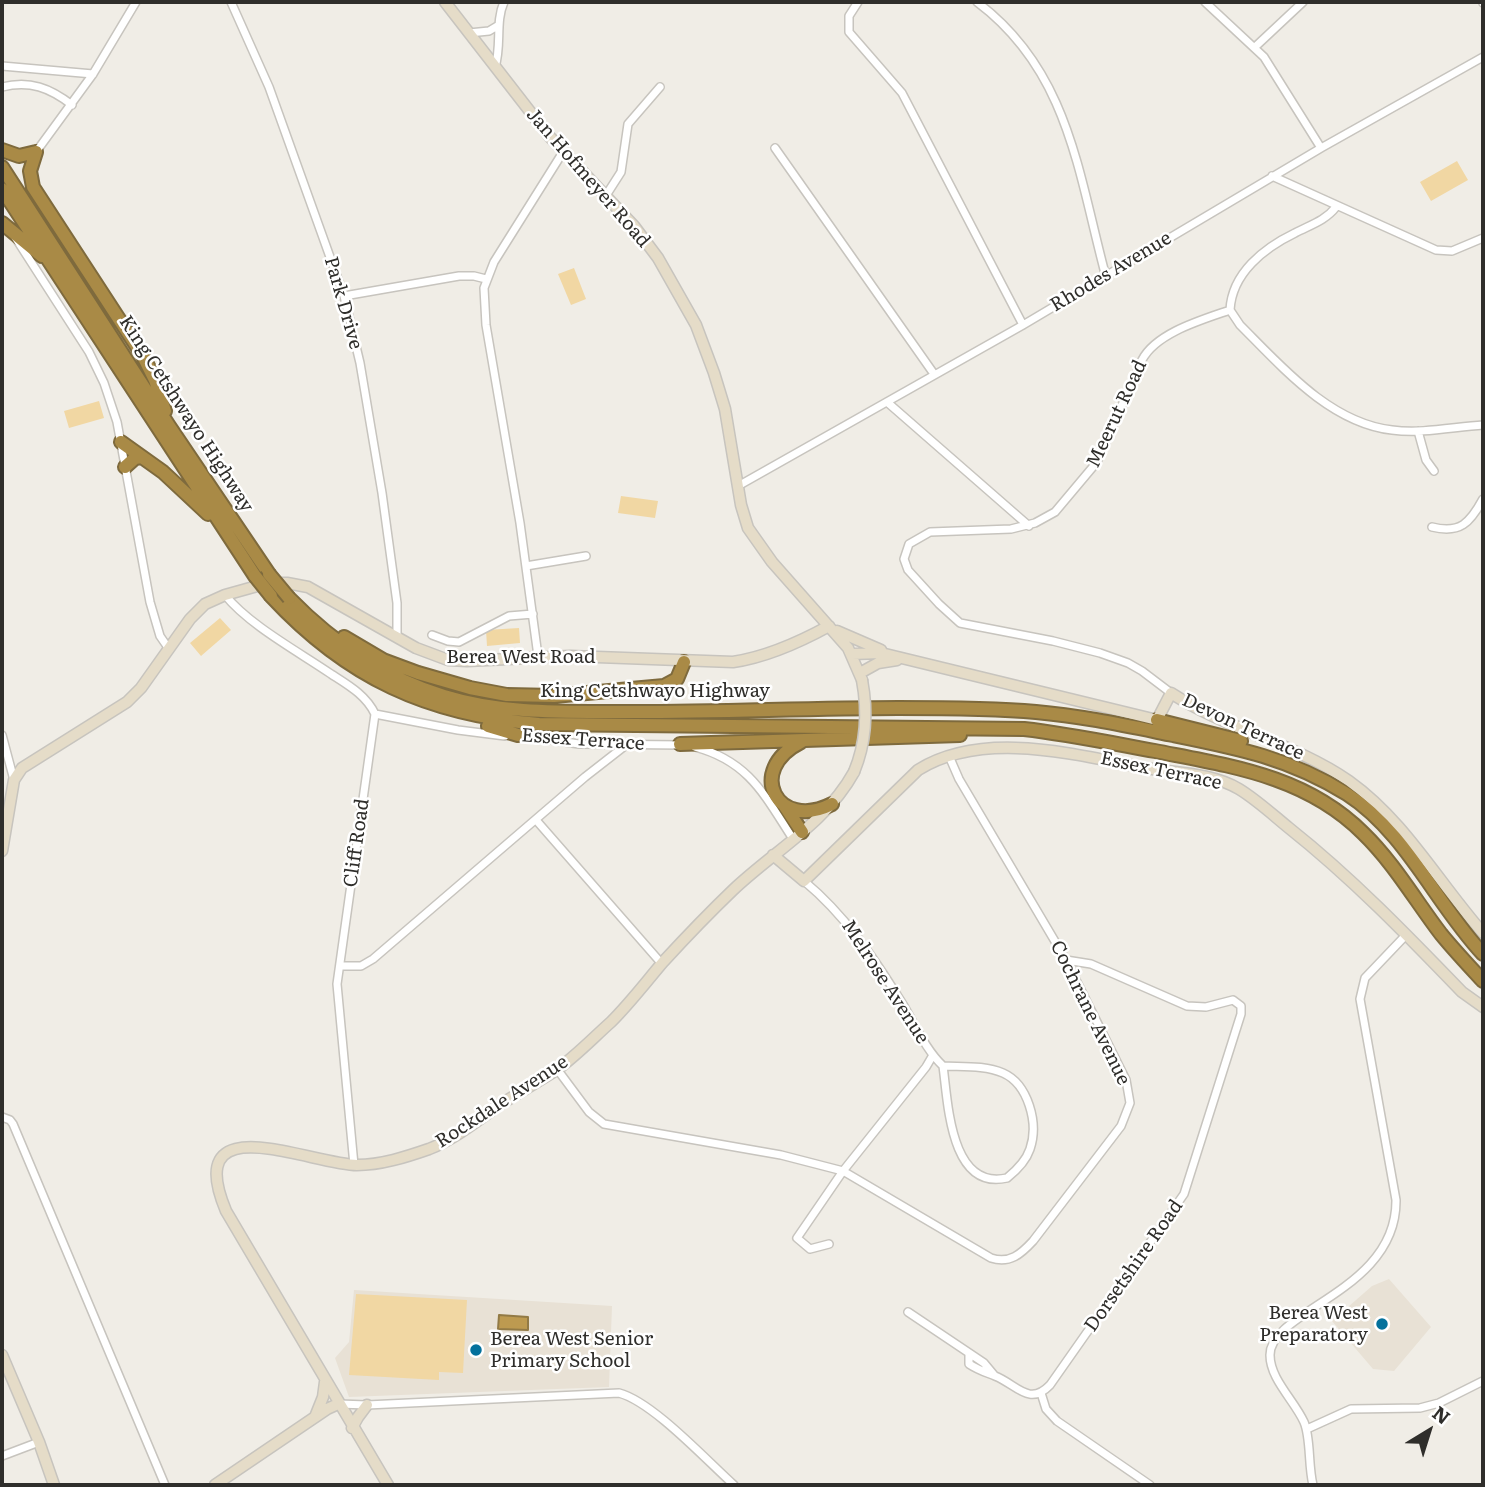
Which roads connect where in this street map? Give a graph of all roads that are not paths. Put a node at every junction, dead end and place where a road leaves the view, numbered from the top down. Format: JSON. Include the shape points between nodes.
{"nodes":[{"id":1,"x":136,"y":2,"type":"edge"},
{"id":2,"x":231,"y":2,"type":"edge"},
{"id":3,"x":445,"y":2,"type":"edge"},
{"id":4,"x":504,"y":2,"type":"edge"},
{"id":5,"x":858,"y":2,"type":"edge"},
{"id":6,"x":977,"y":2,"type":"edge"},
{"id":7,"x":1205,"y":2,"type":"edge"},
{"id":8,"x":1303,"y":2,"type":"edge"},
{"id":9,"x":499,"y":25,"type":"junction"},
{"id":10,"x":469,"y":33,"type":"junction"},
{"id":11,"x":1255,"y":47,"type":"junction"},
{"id":12,"x":1483,"y":57,"type":"edge"},
{"id":13,"x":2,"y":66,"type":"edge"},
{"id":14,"x":495,"y":67,"type":"junction"},
{"id":15,"x":93,"y":74,"type":"junction"},
{"id":16,"x":2,"y":87,"type":"edge"},
{"id":17,"x":660,"y":87,"type":"dead end"},
{"id":18,"x":72,"y":105,"type":"junction"},
{"id":19,"x":775,"y":148,"type":"dead end"},
{"id":20,"x":1321,"y":148,"type":"junction"},
{"id":21,"x":2,"y":150,"type":"edge"},
{"id":22,"x":36,"y":152,"type":"junction"},
{"id":23,"x":562,"y":152,"type":"junction"},
{"id":24,"x":2,"y":167,"type":"edge"},
{"id":25,"x":1272,"y":176,"type":"junction"},
{"id":26,"x":2,"y":189,"type":"edge"},
{"id":27,"x":606,"y":197,"type":"junction"},
{"id":28,"x":1336,"y":207,"type":"junction"},
{"id":29,"x":2,"y":223,"type":"edge"},
{"id":30,"x":13,"y":233,"type":"junction"},
{"id":31,"x":1483,"y":238,"type":"edge"},
{"id":32,"x":52,"y":265,"type":"junction"},
{"id":33,"x":1106,"y":277,"type":"junction"},
{"id":34,"x":486,"y":279,"type":"junction"},
{"id":35,"x":344,"y":296,"type":"junction"},
{"id":36,"x":1230,"y":310,"type":"junction"},
{"id":37,"x":1023,"y":325,"type":"junction"},
{"id":38,"x":934,"y":374,"type":"junction"},
{"id":39,"x":887,"y":402,"type":"junction"},
{"id":40,"x":1483,"y":425,"type":"edge"},
{"id":41,"x":169,"y":426,"type":"junction"},
{"id":42,"x":1418,"y":430,"type":"junction"},
{"id":43,"x":121,"y":442,"type":"junction"},
{"id":44,"x":142,"y":457,"type":"junction"},
{"id":45,"x":125,"y":467,"type":"junction"},
{"id":46,"x":1434,"y":471,"type":"dead end"},
{"id":47,"x":738,"y":486,"type":"junction"},
{"id":48,"x":1482,"y":504,"type":"edge"},
{"id":49,"x":216,"y":520,"type":"junction"},
{"id":50,"x":1029,"y":526,"type":"junction"},
{"id":51,"x":1432,"y":527,"type":"dead end"},
{"id":52,"x":586,"y":556,"type":"dead end"},
{"id":53,"x":526,"y":566,"type":"junction"},
{"id":54,"x":225,"y":595,"type":"junction"},
{"id":55,"x":302,"y":611,"type":"junction"},
{"id":56,"x":533,"y":614,"type":"junction"},
{"id":57,"x":398,"y":619,"type":"junction"},
{"id":58,"x":829,"y":626,"type":"junction"},
{"id":59,"x":381,"y":628,"type":"junction"},
{"id":60,"x":432,"y":635,"type":"dead end"},
{"id":61,"x":397,"y":638,"type":"junction"},
{"id":62,"x":169,"y":649,"type":"junction"},
{"id":63,"x":852,"y":654,"type":"junction"},
{"id":64,"x":538,"y":656,"type":"junction"},
{"id":65,"x":904,"y":659,"type":"junction"},
{"id":66,"x":684,"y":662,"type":"junction"},
{"id":67,"x":355,"y":667,"type":"junction"},
{"id":68,"x":861,"y":677,"type":"junction"},
{"id":69,"x":1171,"y":693,"type":"junction"},
{"id":70,"x":375,"y":714,"type":"junction"},
{"id":71,"x":1157,"y":720,"type":"junction"},
{"id":72,"x":1053,"y":733,"type":"junction"},
{"id":73,"x":2,"y":735,"type":"edge"},
{"id":74,"x":518,"y":736,"type":"junction"},
{"id":75,"x":805,"y":740,"type":"junction"},
{"id":76,"x":680,"y":744,"type":"junction"},
{"id":77,"x":627,"y":745,"type":"junction"},
{"id":78,"x":949,"y":756,"type":"junction"},
{"id":79,"x":14,"y":780,"type":"junction"},
{"id":80,"x":1345,"y":793,"type":"junction"},
{"id":81,"x":832,"y":804,"type":"junction"},
{"id":82,"x":783,"y":805,"type":"junction"},
{"id":83,"x":536,"y":820,"type":"junction"},
{"id":84,"x":797,"y":836,"type":"junction"},
{"id":85,"x":2,"y":851,"type":"edge"},
{"id":86,"x":772,"y":855,"type":"junction"},
{"id":87,"x":804,"y":881,"type":"junction"},
{"id":88,"x":1483,"y":933,"type":"edge"},
{"id":89,"x":1406,"y":935,"type":"junction"},
{"id":90,"x":1483,"y":954,"type":"edge"},
{"id":91,"x":1066,"y":960,"type":"junction"},
{"id":92,"x":662,"y":964,"type":"junction"},
{"id":93,"x":340,"y":966,"type":"junction"},
{"id":94,"x":1483,"y":981,"type":"edge"},
{"id":95,"x":1483,"y":1007,"type":"edge"},
{"id":96,"x":933,"y":1055,"type":"junction"},
{"id":97,"x":943,"y":1066,"type":"junction"},
{"id":98,"x":557,"y":1069,"type":"junction"},
{"id":99,"x":2,"y":1117,"type":"edge"},
{"id":100,"x":354,"y":1165,"type":"junction"},
{"id":101,"x":843,"y":1171,"type":"junction"},
{"id":102,"x":829,"y":1244,"type":"dead end"},
{"id":103,"x":908,"y":1312,"type":"dead end"},
{"id":104,"x":2,"y":1355,"type":"edge"},
{"id":105,"x":325,"y":1380,"type":"junction"},
{"id":106,"x":1483,"y":1381,"type":"edge"},
{"id":107,"x":1041,"y":1393,"type":"junction"},
{"id":108,"x":338,"y":1404,"type":"junction"},
{"id":109,"x":367,"y":1405,"type":"junction"},
{"id":110,"x":315,"y":1418,"type":"junction"},
{"id":111,"x":352,"y":1428,"type":"junction"},
{"id":112,"x":1307,"y":1429,"type":"junction"},
{"id":113,"x":39,"y":1442,"type":"junction"},
{"id":114,"x":2,"y":1457,"type":"edge"},
{"id":115,"x":54,"y":1485,"type":"edge"},
{"id":116,"x":165,"y":1485,"type":"edge"},
{"id":117,"x":215,"y":1485,"type":"edge"},
{"id":118,"x":388,"y":1485,"type":"edge"},
{"id":119,"x":734,"y":1485,"type":"edge"},
{"id":120,"x":1150,"y":1485,"type":"edge"},
{"id":121,"x":1313,"y":1485,"type":"edge"}],
"edges":[{"from":1,"to":15,"type":"street"},
{"from":2,"to":35,"type":"street","name":"Park Drive","via":[[265,77]]},
{"from":3,"to":10,"type":"street","name":"Jan Hofmeyer Road"},
{"from":4,"to":9,"type":"street"},
{"from":5,"to":37,"type":"street","via":[[849,16],[849,32],[902,93]]},
{"from":6,"to":33,"type":"street","via":[[1020,41],[1052,90],[1069,135]]},
{"from":7,"to":11,"type":"street"},
{"from":8,"to":11,"type":"street"},
{"from":9,"to":10,"type":"street"},
{"from":9,"to":14,"type":"street","via":[[500,52]]},
{"from":10,"to":14,"type":"street","name":"Jan Hofmeyer Road"},
{"from":11,"to":20,"type":"street"},
{"from":12,"to":20,"type":"street","name":"Rhodes Avenue"},
{"from":13,"to":15,"type":"street"},
{"from":14,"to":23,"type":"street","name":"Jan Hofmeyer Road"},
{"from":15,"to":18,"type":"street"},
{"from":16,"to":18,"type":"street","via":[[38,85]]},
{"from":17,"to":27,"type":"street","via":[[628,124],[621,172]]},
{"from":18,"to":22,"type":"street"},
{"from":19,"to":38,"type":"street"},
{"from":20,"to":25,"type":"street","name":"Rhodes Avenue"},
{"from":21,"to":22,"type":"highway","via":[[19,156]]},
{"from":22,"to":41,"type":"highway","via":[[30,171],[33,187],[143,356]]},
{"from":23,"to":27,"type":"street","name":"Jan Hofmeyer Road"},
{"from":23,"to":34,"type":"street"},
{"from":24,"to":41,"type":"highway","name":"King Cetshwayo Highway"},
{"from":25,"to":28,"type":"street"},
{"from":25,"to":33,"type":"street","name":"Rhodes Avenue"},
{"from":26,"to":32,"type":"highway","name":"King Cetshwayo Highway"},
{"from":27,"to":47,"type":"street","name":"Jan Hofmeyer Road","via":[[658,258],[696,325],[725,409]]},
{"from":28,"to":31,"type":"street","via":[[1436,250],[1452,251]]},
{"from":28,"to":36,"type":"street","via":[[1326,218],[1260,254],[1241,278]]},
{"from":29,"to":30,"type":"highway"},
{"from":30,"to":32,"type":"highway"},
{"from":30,"to":43,"type":"street","via":[[96,367]]},
{"from":32,"to":49,"type":"highway","name":"King Cetshwayo Highway"},
{"from":33,"to":37,"type":"street","name":"Rhodes Avenue"},
{"from":34,"to":35,"type":"street","via":[[459,276]]},
{"from":34,"to":53,"type":"street","via":[[486,326]]},
{"from":35,"to":57,"type":"street","name":"Park Drive","via":[[382,493]]},
{"from":36,"to":42,"type":"street","via":[[1247,332],[1330,408],[1379,428]]},
{"from":36,"to":50,"type":"street","name":"Meerut Road","via":[[1150,347],[1093,469],[1055,512]]},
{"from":37,"to":38,"type":"street","name":"Rhodes Avenue"},
{"from":38,"to":39,"type":"street","name":"Rhodes Avenue"},
{"from":39,"to":47,"type":"street","name":"Rhodes Avenue"},
{"from":39,"to":50,"type":"street"},
{"from":40,"to":42,"type":"street"},
{"from":41,"to":55,"type":"highway","name":"King Cetshwayo Highway","bridge":true,"via":[[269,574]]},
{"from":42,"to":46,"type":"street"},
{"from":43,"to":44,"type":"highway"},
{"from":43,"to":45,"type":"street"},
{"from":44,"to":45,"type":"highway"},
{"from":44,"to":49,"type":"highway"},
{"from":45,"to":62,"type":"street","via":[[150,602]]},
{"from":47,"to":58,"type":"street","name":"Jan Hofmeyer Road","via":[[753,538]]},
{"from":48,"to":51,"type":"street","via":[[1459,528]]},
{"from":49,"to":67,"type":"highway","name":"King Cetshwayo Highway","bridge":true,"via":[[271,596],[305,630]]},
{"from":50,"to":69,"type":"street","name":"Devon Terrace","via":[[938,530],[909,544],[905,565],[947,612],[965,625],[1079,647],[1128,663]]},
{"from":52,"to":53,"type":"street"},
{"from":53,"to":56,"type":"street"},
{"from":54,"to":59,"type":"street","name":"Berea West Road","via":[[268,583],[295,584],[315,590]]},
{"from":54,"to":62,"type":"street","name":"Berea West Road","via":[[201,607]]},
{"from":54,"to":70,"type":"street","via":[[244,614],[362,696]]},
{"from":55,"to":66,"type":"highway","via":[[397,665],[507,695],[554,696],[664,686],[677,680]]},
{"from":55,"to":80,"type":"highway","name":"King Cetshwayo Highway","via":[[342,645],[392,675],[446,697],[497,708],[1038,712],[1257,753],[1303,769]]},
{"from":56,"to":60,"type":"street","via":[[509,616],[459,642]]},
{"from":56,"to":64,"type":"street"},
{"from":57,"to":59,"type":"street"},
{"from":57,"to":61,"type":"street","name":"Park Drive"},
{"from":58,"to":63,"type":"street","name":"Rockdale Avenue"},
{"from":58,"to":65,"type":"street"},
{"from":58,"to":66,"type":"street","name":"Berea West Road","via":[[746,660]]},
{"from":59,"to":61,"type":"street","name":"Berea West Road"},
{"from":61,"to":64,"type":"street","name":"Berea West Road","via":[[448,660]]},
{"from":62,"to":79,"type":"street","name":"Berea West Road","via":[[127,702],[34,760]]},
{"from":63,"to":65,"type":"street","via":[[881,653]]},
{"from":63,"to":68,"type":"street","name":"Rockdale Avenue"},
{"from":64,"to":66,"type":"street","name":"Berea West Road"},
{"from":65,"to":68,"type":"street","via":[[878,663]]},
{"from":65,"to":71,"type":"street"},
{"from":67,"to":72,"type":"highway","name":"King Cetshwayo Highway","via":[[410,696],[505,721],[990,727]]},
{"from":67,"to":74,"type":"highway","via":[[412,703]]},
{"from":68,"to":81,"type":"street","name":"Rockdale Avenue","bridge":true,"via":[[866,705],[864,739],[854,772]]},
{"from":69,"to":71,"type":"street"},
{"from":69,"to":88,"type":"street","name":"Devon Terrace","via":[[1300,753],[1370,797],[1416,846]]},
{"from":70,"to":74,"type":"street","name":"Essex Terrace"},
{"from":70,"to":93,"type":"street","name":"Cliff Road"},
{"from":71,"to":80,"type":"highway","via":[[1289,757]]},
{"from":72,"to":75,"type":"highway"},
{"from":72,"to":94,"type":"highway","name":"King Cetshwayo Highway","via":[[1230,765],[1316,797],[1350,820],[1384,855],[1442,935]]},
{"from":73,"to":79,"type":"street"},
{"from":74,"to":77,"type":"street","name":"Essex Terrace"},
{"from":75,"to":76,"type":"highway"},
{"from":75,"to":82,"type":"highway","via":[[786,750],[774,767],[773,786]]},
{"from":76,"to":77,"type":"street","name":"Essex Terrace"},
{"from":76,"to":84,"type":"street","name":"Essex Terrace","via":[[718,754],[748,774]]},
{"from":77,"to":83,"type":"street"},
{"from":78,"to":87,"type":"street","name":"Essex Terrace","via":[[910,776]]},
{"from":78,"to":89,"type":"street","name":"Essex Terrace","via":[[994,749],[1058,751],[1227,783],[1247,794],[1347,876]]},
{"from":78,"to":91,"type":"street","name":"Cochrane Avenue"},
{"from":79,"to":85,"type":"street"},
{"from":80,"to":90,"type":"highway","name":"King Cetshwayo Highway","via":[[1396,840]]},
{"from":81,"to":82,"type":"highway","via":[[808,812]]},
{"from":81,"to":84,"type":"street","name":"Rockdale Avenue"},
{"from":82,"to":84,"type":"highway"},
{"from":83,"to":92,"type":"street"},
{"from":83,"to":93,"type":"street","via":[[373,959],[358,967]]},
{"from":84,"to":86,"type":"street","name":"Rockdale Avenue"},
{"from":86,"to":87,"type":"street","name":"Melrose Avenue"},
{"from":86,"to":92,"type":"street","name":"Rockdale Avenue"},
{"from":87,"to":96,"type":"street","name":"Melrose Avenue","via":[[848,924]]},
{"from":89,"to":95,"type":"street","name":"Essex Terrace"},
{"from":89,"to":112,"type":"street","via":[[1373,967],[1360,999],[1396,1218],[1368,1267],[1282,1331],[1270,1348],[1272,1368]]},
{"from":91,"to":101,"type":"street","name":"Cochrane Avenue","via":[[1126,1080],[1130,1103],[1114,1138],[1033,1241],[1015,1257],[1004,1261],[991,1258]]},
{"from":91,"to":107,"type":"street","name":"Dorsetshire Road","via":[[1091,964],[1187,1006],[1237,1002],[1241,1014],[1184,1194]]},
{"from":92,"to":98,"type":"street","name":"Rockdale Avenue","via":[[610,1022]]},
{"from":93,"to":100,"type":"street","name":"Cliff Road","via":[[338,1008]]},
{"from":96,"to":97,"type":"street","name":"Melrose Avenue"},
{"from":96,"to":101,"type":"street","name":"Melrose Avenue"},
{"from":97,"to":97,"type":"street","via":[[1001,1072],[1023,1090],[1033,1136],[1026,1158],[1007,1178],[986,1178],[957,1148]]},
{"from":98,"to":100,"type":"street","name":"Rockdale Avenue","via":[[432,1147],[387,1162]]},
{"from":98,"to":101,"type":"street","via":[[589,1112],[604,1124],[781,1155]]},
{"from":99,"to":116,"type":"street","via":[[13,1125]]},
{"from":100,"to":105,"type":"street","name":"Rockdale Avenue","via":[[243,1146],[224,1157],[216,1177],[226,1211]]},
{"from":101,"to":102,"type":"street","name":"Melrose Avenue","via":[[797,1238],[810,1249]]},
{"from":103,"to":107,"type":"street","via":[[969,1355],[969,1364],[1021,1391]]},
{"from":104,"to":113,"type":"street"},
{"from":105,"to":108,"type":"street","name":"Rockdale Avenue"},
{"from":105,"to":110,"type":"street"},
{"from":106,"to":112,"type":"street","via":[[1439,1403],[1420,1408],[1351,1409]]},
{"from":107,"to":120,"type":"street","via":[[1046,1409],[1057,1421]]},
{"from":108,"to":109,"type":"street"},
{"from":108,"to":110,"type":"street"},
{"from":108,"to":111,"type":"street","name":"Rockdale Avenue"},
{"from":109,"to":111,"type":"street"},
{"from":109,"to":119,"type":"street","via":[[619,1393],[646,1406]]},
{"from":110,"to":117,"type":"street"},
{"from":111,"to":118,"type":"street","name":"Rockdale Avenue"},
{"from":112,"to":121,"type":"street"},
{"from":113,"to":114,"type":"street"},
{"from":113,"to":115,"type":"street"}]}
